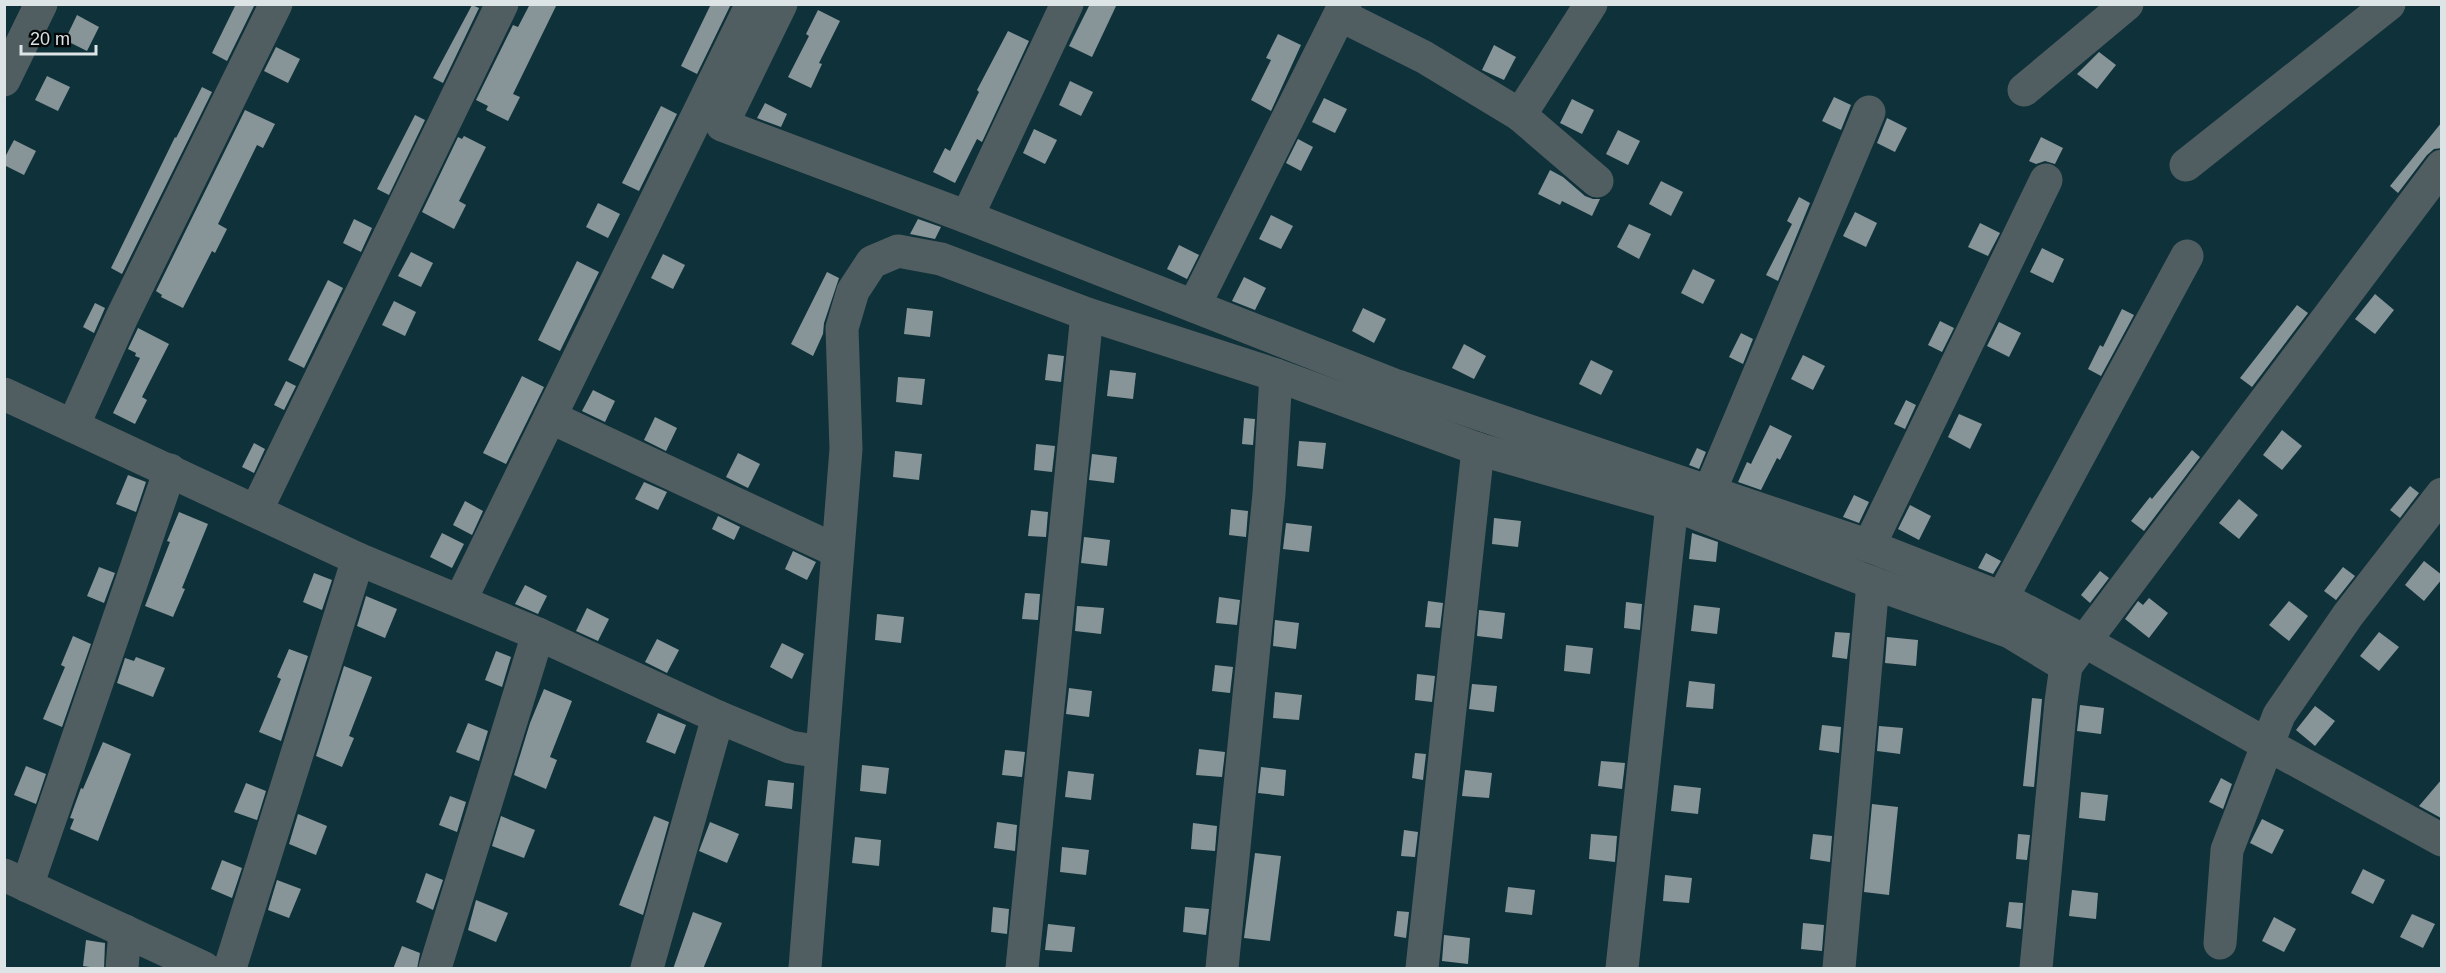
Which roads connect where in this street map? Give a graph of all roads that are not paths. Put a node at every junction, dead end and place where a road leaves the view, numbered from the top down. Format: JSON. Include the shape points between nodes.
{"nodes":[{"id":1,"x":41,"y":4,"type":"edge"},
{"id":2,"x":276,"y":4,"type":"edge"},
{"id":3,"x":502,"y":4,"type":"edge"},
{"id":4,"x":752,"y":4,"type":"edge"},
{"id":5,"x":781,"y":4,"type":"edge"},
{"id":6,"x":1066,"y":4,"type":"edge"},
{"id":7,"x":1591,"y":4,"type":"edge"},
{"id":8,"x":2127,"y":4,"type":"edge"},
{"id":9,"x":2390,"y":4,"type":"edge"},
{"id":10,"x":1342,"y":10,"type":"edge"},
{"id":11,"x":4,"y":80,"type":"edge"},
{"id":12,"x":2024,"y":90,"type":"dead end"},
{"id":13,"x":1869,"y":112,"type":"dead end"},
{"id":14,"x":1520,"y":115,"type":"junction"},
{"id":15,"x":2186,"y":165,"type":"dead end"},
{"id":16,"x":2442,"y":166,"type":"edge"},
{"id":17,"x":2046,"y":180,"type":"dead end"},
{"id":18,"x":1597,"y":181,"type":"dead end"},
{"id":19,"x":967,"y":217,"type":"junction"},
{"id":20,"x":2187,"y":256,"type":"dead end"},
{"id":21,"x":1194,"y":306,"type":"junction"},
{"id":22,"x":1087,"y":314,"type":"junction"},
{"id":23,"x":1276,"y":375,"type":"junction"},
{"id":24,"x":4,"y":394,"type":"edge"},
{"id":25,"x":550,"y":417,"type":"junction"},
{"id":26,"x":73,"y":426,"type":"junction"},
{"id":27,"x":1478,"y":448,"type":"junction"},
{"id":28,"x":170,"y":471,"type":"junction"},
{"id":29,"x":1709,"y":493,"type":"junction"},
{"id":30,"x":2442,"y":494,"type":"edge"},
{"id":31,"x":1672,"y":504,"type":"junction"},
{"id":32,"x":256,"y":511,"type":"junction"},
{"id":33,"x":1869,"y":546,"type":"junction"},
{"id":34,"x":837,"y":552,"type":"junction"},
{"id":35,"x":358,"y":559,"type":"junction"},
{"id":36,"x":1873,"y":583,"type":"junction"},
{"id":37,"x":2002,"y":598,"type":"junction"},
{"id":38,"x":460,"y":601,"type":"junction"},
{"id":39,"x":538,"y":634,"type":"junction"},
{"id":40,"x":2076,"y":654,"type":"junction"},
{"id":41,"x":718,"y":717,"type":"junction"},
{"id":42,"x":2268,"y":746,"type":"junction"},
{"id":43,"x":821,"y":752,"type":"junction"},
{"id":44,"x":2441,"y":839,"type":"edge"},
{"id":45,"x":16,"y":880,"type":"edge"},
{"id":46,"x":125,"y":931,"type":"junction"},
{"id":47,"x":2220,"y":943,"type":"dead end"},
{"id":48,"x":122,"y":969,"type":"edge"},
{"id":49,"x":204,"y":969,"type":"edge"},
{"id":50,"x":230,"y":969,"type":"edge"},
{"id":51,"x":435,"y":969,"type":"edge"},
{"id":52,"x":647,"y":969,"type":"edge"},
{"id":53,"x":805,"y":969,"type":"edge"},
{"id":54,"x":1022,"y":969,"type":"edge"},
{"id":55,"x":1222,"y":969,"type":"edge"},
{"id":56,"x":1422,"y":969,"type":"edge"},
{"id":57,"x":1622,"y":969,"type":"edge"},
{"id":58,"x":1839,"y":969,"type":"edge"},
{"id":59,"x":2036,"y":969,"type":"edge"}],
"edges":[{"from":1,"to":11,"type":"lane"},
{"from":2,"to":26,"type":"lane","via":[[122,317]]},
{"from":3,"to":32,"type":"lane"},
{"from":4,"to":25,"type":"lane"},
{"from":5,"to":19,"type":"lane","via":[[722,126]]},
{"from":6,"to":19,"type":"lane"},
{"from":7,"to":14,"type":"lane"},
{"from":8,"to":12,"type":"lane"},
{"from":9,"to":15,"type":"lane"},
{"from":10,"to":14,"type":"lane"},
{"from":10,"to":21,"type":"lane"},
{"from":13,"to":29,"type":"lane"},
{"from":14,"to":18,"type":"lane"},
{"from":16,"to":40,"type":"lane"},
{"from":17,"to":33,"type":"lane"},
{"from":19,"to":21,"type":"lane"},
{"from":20,"to":37,"type":"lane"},
{"from":21,"to":29,"type":"lane","via":[[1397,386]]},
{"from":22,"to":23,"type":"lane"},
{"from":22,"to":34,"type":"lane","via":[[941,259],[898,251],[872,262],[853,291],[842,328],[846,449]]},
{"from":22,"to":54,"type":"lane"},
{"from":23,"to":27,"type":"lane"},
{"from":23,"to":55,"type":"lane","via":[[1269,494]]},
{"from":24,"to":26,"type":"lane"},
{"from":25,"to":34,"type":"lane"},
{"from":25,"to":38,"type":"lane"},
{"from":26,"to":28,"type":"lane"},
{"from":27,"to":31,"type":"lane"},
{"from":27,"to":56,"type":"lane"},
{"from":28,"to":32,"type":"lane"},
{"from":28,"to":45,"type":"lane"},
{"from":29,"to":33,"type":"lane"},
{"from":30,"to":42,"type":"lane","via":[[2342,624],[2279,715]]},
{"from":31,"to":36,"type":"lane"},
{"from":31,"to":57,"type":"lane"},
{"from":32,"to":35,"type":"lane"},
{"from":33,"to":37,"type":"lane"},
{"from":34,"to":43,"type":"lane"},
{"from":35,"to":38,"type":"lane"},
{"from":35,"to":50,"type":"lane"},
{"from":36,"to":40,"type":"lane"},
{"from":36,"to":58,"type":"lane"},
{"from":37,"to":40,"type":"lane"},
{"from":38,"to":39,"type":"lane"},
{"from":39,"to":41,"type":"lane"},
{"from":39,"to":51,"type":"lane"},
{"from":40,"to":42,"type":"lane"},
{"from":40,"to":59,"type":"lane","via":[[2061,702]]},
{"from":41,"to":43,"type":"lane","via":[[790,747]]},
{"from":41,"to":52,"type":"lane"},
{"from":42,"to":44,"type":"lane"},
{"from":42,"to":47,"type":"lane","via":[[2227,850]]},
{"from":43,"to":53,"type":"lane"},
{"from":45,"to":46,"type":"lane"},
{"from":46,"to":48,"type":"lane"},
{"from":46,"to":49,"type":"lane"}]}
